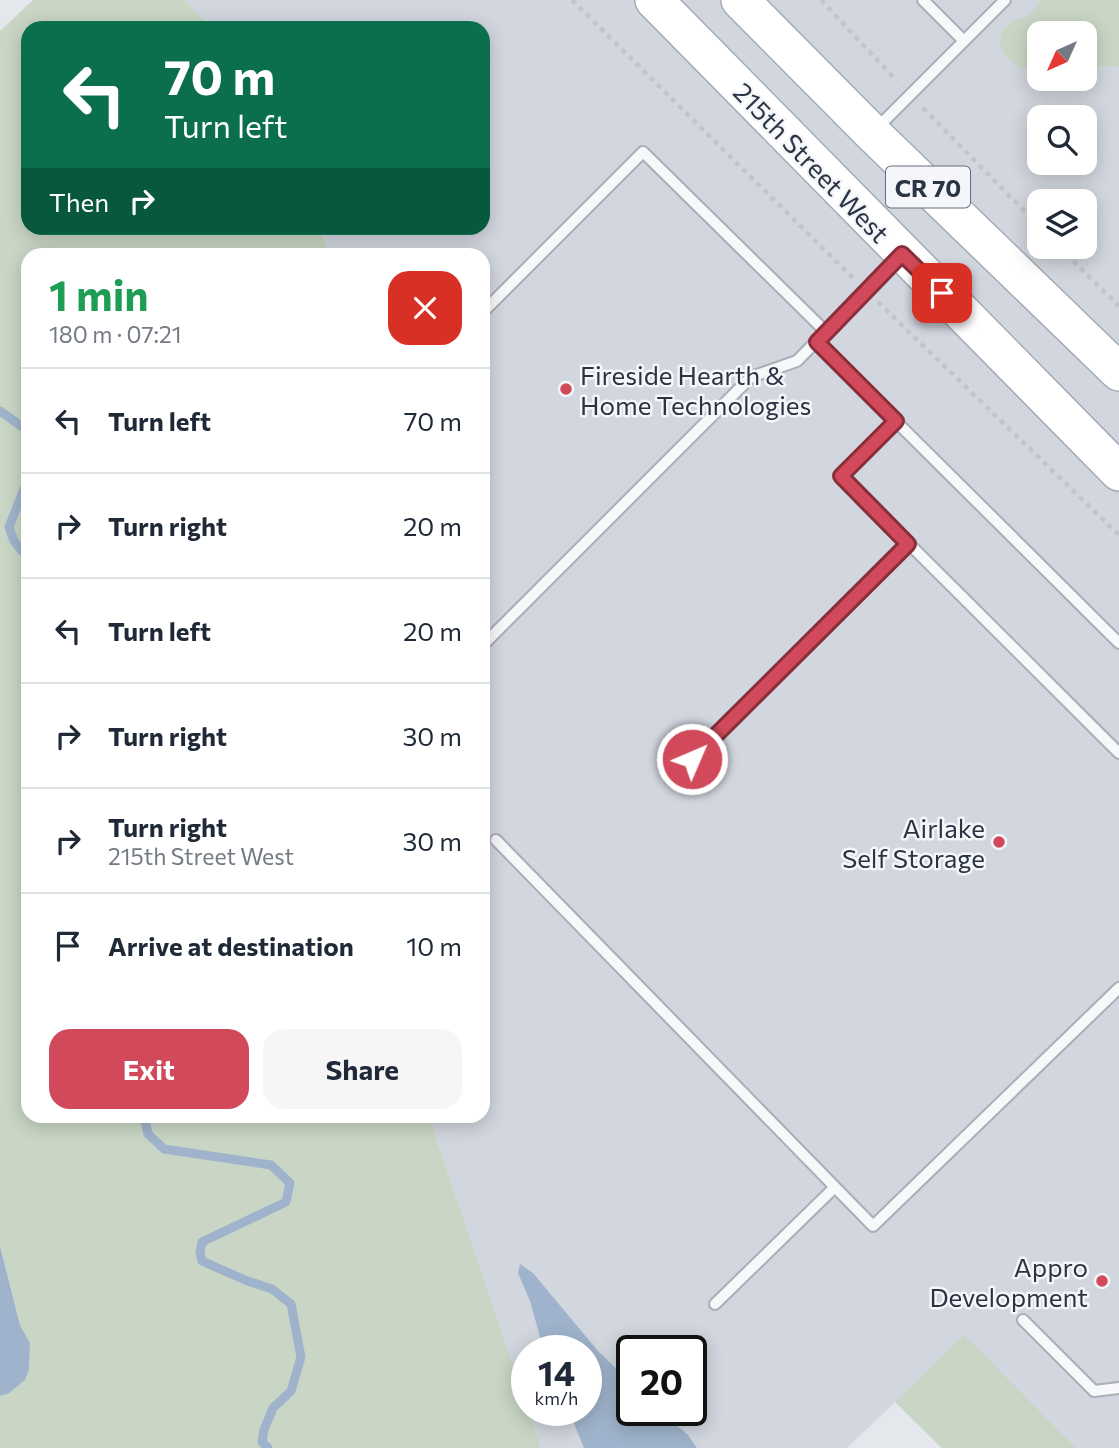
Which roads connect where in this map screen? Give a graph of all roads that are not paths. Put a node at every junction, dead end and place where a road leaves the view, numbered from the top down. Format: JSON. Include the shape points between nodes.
{"nodes":[{"id":1,"x":654,"y":0,"type":"edge"},
{"id":2,"x":740,"y":0,"type":"edge"},
{"id":3,"x":923,"y":0,"type":"edge"},
{"id":4,"x":1005,"y":0,"type":"edge"},
{"id":5,"x":964,"y":41,"type":"junction"},
{"id":6,"x":872,"y":133,"type":"junction"},
{"id":7,"x":902,"y":254,"type":"junction"},
{"id":8,"x":490,"y":305,"type":"edge"},
{"id":9,"x":826,"y":332,"type":"junction"},
{"id":10,"x":817,"y":342,"type":"junction"},
{"id":11,"x":1119,"y":372,"type":"edge"},
{"id":12,"x":896,"y":421,"type":"junction"},
{"id":13,"x":1119,"y":471,"type":"edge"},
{"id":14,"x":908,"y":544,"type":"junction"},
{"id":15,"x":490,"y":638,"type":"edge"},
{"id":16,"x":1119,"y":642,"type":"edge"},
{"id":17,"x":1119,"y":753,"type":"edge"},
{"id":18,"x":692,"y":759,"type":"dead end"},
{"id":19,"x":496,"y":840,"type":"dead end"},
{"id":20,"x":1119,"y":988,"type":"edge"},
{"id":21,"x":835,"y":1187,"type":"junction"},
{"id":22,"x":715,"y":1304,"type":"dead end"},
{"id":23,"x":1023,"y":1320,"type":"dead end"},
{"id":24,"x":1119,"y":1388,"type":"edge"}],
"edges":[{"from":1,"to":7,"type":"main road","name":"215th Street West","number":"CR 70"},
{"from":2,"to":6,"type":"main road","number":"CR 70"},
{"from":3,"to":5,"type":"lane"},
{"from":4,"to":5,"type":"lane"},
{"from":5,"to":6,"type":"lane"},
{"from":6,"to":11,"type":"main road","number":"CR 70"},
{"from":7,"to":9,"type":"lane"},
{"from":7,"to":13,"type":"main road","name":"215th Street West","number":"CR 70"},
{"from":8,"to":9,"type":"lane","via":[[643,152]]},
{"from":9,"to":10,"type":"lane"},
{"from":10,"to":12,"type":"lane"},
{"from":10,"to":15,"type":"lane","via":[[797,361],[751,377]]},
{"from":12,"to":14,"type":"lane","via":[[841,476]]},
{"from":12,"to":16,"type":"lane"},
{"from":14,"to":17,"type":"lane"},
{"from":14,"to":18,"type":"lane"},
{"from":19,"to":21,"type":"lane"},
{"from":20,"to":21,"type":"lane","via":[[873,1226]]},
{"from":21,"to":22,"type":"lane"},
{"from":23,"to":24,"type":"lane","via":[[1094,1391]]}]}
